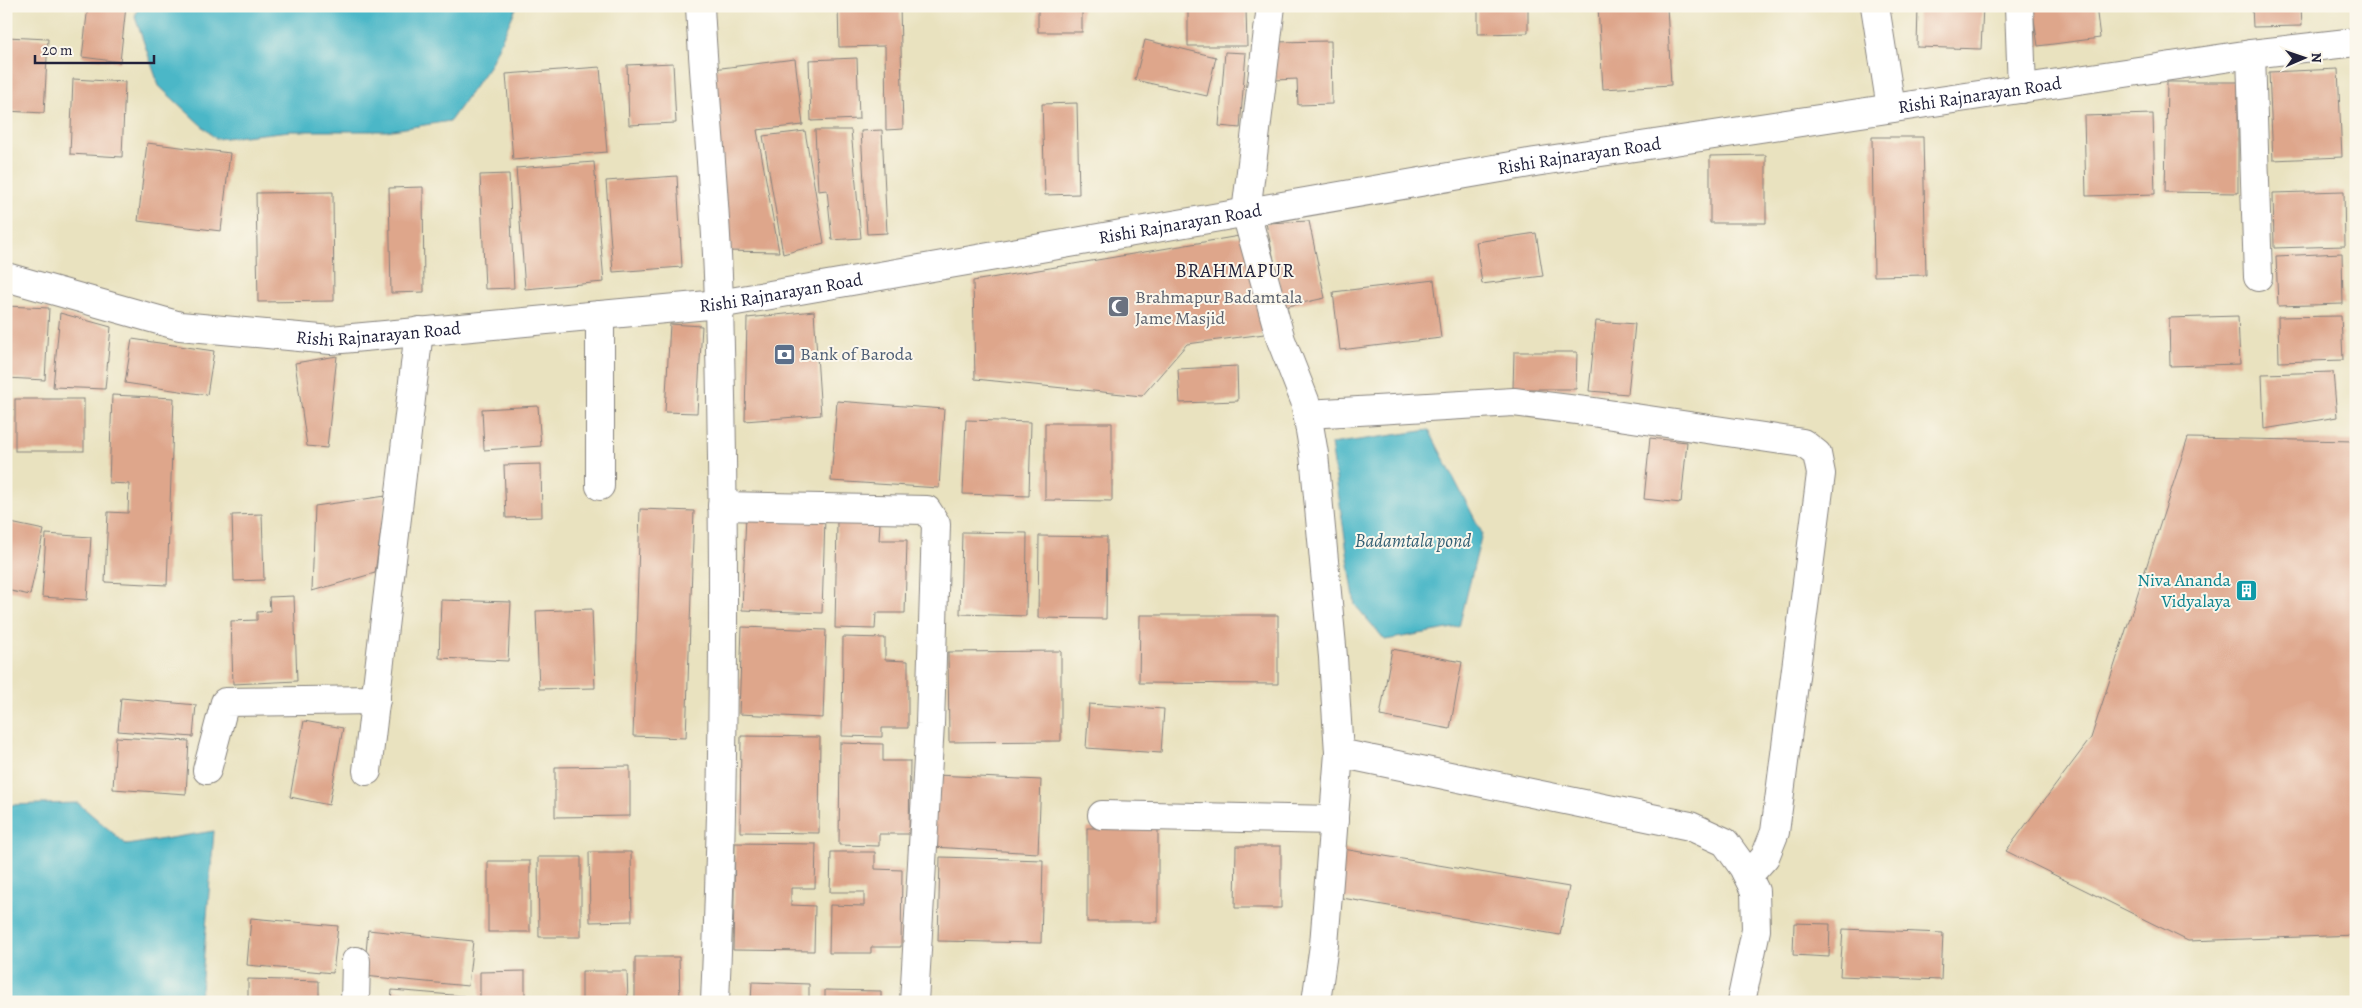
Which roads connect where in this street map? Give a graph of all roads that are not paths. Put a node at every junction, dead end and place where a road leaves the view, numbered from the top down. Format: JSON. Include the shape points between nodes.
{"nodes":[{"id":1,"x":700,"y":6,"type":"edge"},
{"id":2,"x":1271,"y":6,"type":"edge"},
{"id":3,"x":1875,"y":6,"type":"edge"},
{"id":4,"x":2019,"y":6,"type":"edge"},
{"id":5,"x":2356,"y":42,"type":"edge"},
{"id":6,"x":2356,"y":47,"type":"edge"},
{"id":7,"x":2251,"y":54,"type":"junction"},
{"id":8,"x":2022,"y":89,"type":"junction"},
{"id":9,"x":1891,"y":108,"type":"junction"},
{"id":10,"x":1246,"y":212,"type":"junction"},
{"id":11,"x":6,"y":277,"type":"edge"},
{"id":12,"x":2258,"y":277,"type":"dead end"},
{"id":13,"x":719,"y":304,"type":"junction"},
{"id":14,"x":600,"y":315,"type":"junction"},
{"id":15,"x":419,"y":331,"type":"junction"},
{"id":16,"x":1307,"y":414,"type":"junction"},
{"id":17,"x":600,"y":486,"type":"dead end"},
{"id":18,"x":722,"y":506,"type":"junction"},
{"id":19,"x":376,"y":700,"type":"junction"},
{"id":20,"x":1339,"y":753,"type":"junction"},
{"id":21,"x":207,"y":770,"type":"dead end"},
{"id":22,"x":368,"y":771,"type":"dead end"},
{"id":23,"x":1102,"y":815,"type":"dead end"},
{"id":24,"x":1334,"y":820,"type":"junction"},
{"id":25,"x":1748,"y":876,"type":"junction"},
{"id":26,"x":356,"y":961,"type":"dead end"},
{"id":27,"x":355,"y":1002,"type":"edge"},
{"id":28,"x":715,"y":1002,"type":"edge"},
{"id":29,"x":914,"y":1002,"type":"edge"},
{"id":30,"x":1316,"y":1002,"type":"edge"},
{"id":31,"x":1741,"y":1002,"type":"edge"}],
"edges":[{"from":1,"to":13,"type":"street"},
{"from":2,"to":10,"type":"street"},
{"from":3,"to":9,"type":"street"},
{"from":4,"to":8,"type":"street"},
{"from":5,"to":6,"type":"street"},
{"from":5,"to":7,"type":"street","name":"Rishi Rajnarayan Road"},
{"from":7,"to":8,"type":"street","name":"Rishi Rajnarayan Road"},
{"from":7,"to":12,"type":"street"},
{"from":8,"to":9,"type":"street","name":"Rishi Rajnarayan Road"},
{"from":9,"to":10,"type":"street","name":"Rishi Rajnarayan Road","via":[[1535,162]]},
{"from":10,"to":13,"type":"street","name":"Rishi Rajnarayan Road"},
{"from":10,"to":16,"type":"street","via":[[1282,340]]},
{"from":11,"to":15,"type":"street","name":"Rishi Rajnarayan Road","via":[[180,326],[331,340]]},
{"from":13,"to":14,"type":"street","name":"Rishi Rajnarayan Road"},
{"from":13,"to":18,"type":"street"},
{"from":14,"to":15,"type":"street","name":"Rishi Rajnarayan Road"},
{"from":14,"to":17,"type":"street"},
{"from":15,"to":19,"type":"street"},
{"from":16,"to":20,"type":"street","via":[[1315,463]]},
{"from":16,"to":25,"type":"street","via":[[1514,402],[1803,443],[1818,454],[1822,474],[1775,832],[1765,857]]},
{"from":18,"to":28,"type":"street","via":[[724,606]]},
{"from":18,"to":29,"type":"street","via":[[927,510],[936,524],[930,724]]},
{"from":19,"to":21,"type":"street","via":[[226,702]]},
{"from":19,"to":22,"type":"street"},
{"from":20,"to":24,"type":"street"},
{"from":20,"to":25,"type":"street","via":[[1690,826],[1725,842]]},
{"from":23,"to":24,"type":"street"},
{"from":24,"to":30,"type":"street"},
{"from":25,"to":31,"type":"street","via":[[1755,891],[1756,930]]},
{"from":26,"to":27,"type":"street"}]}
